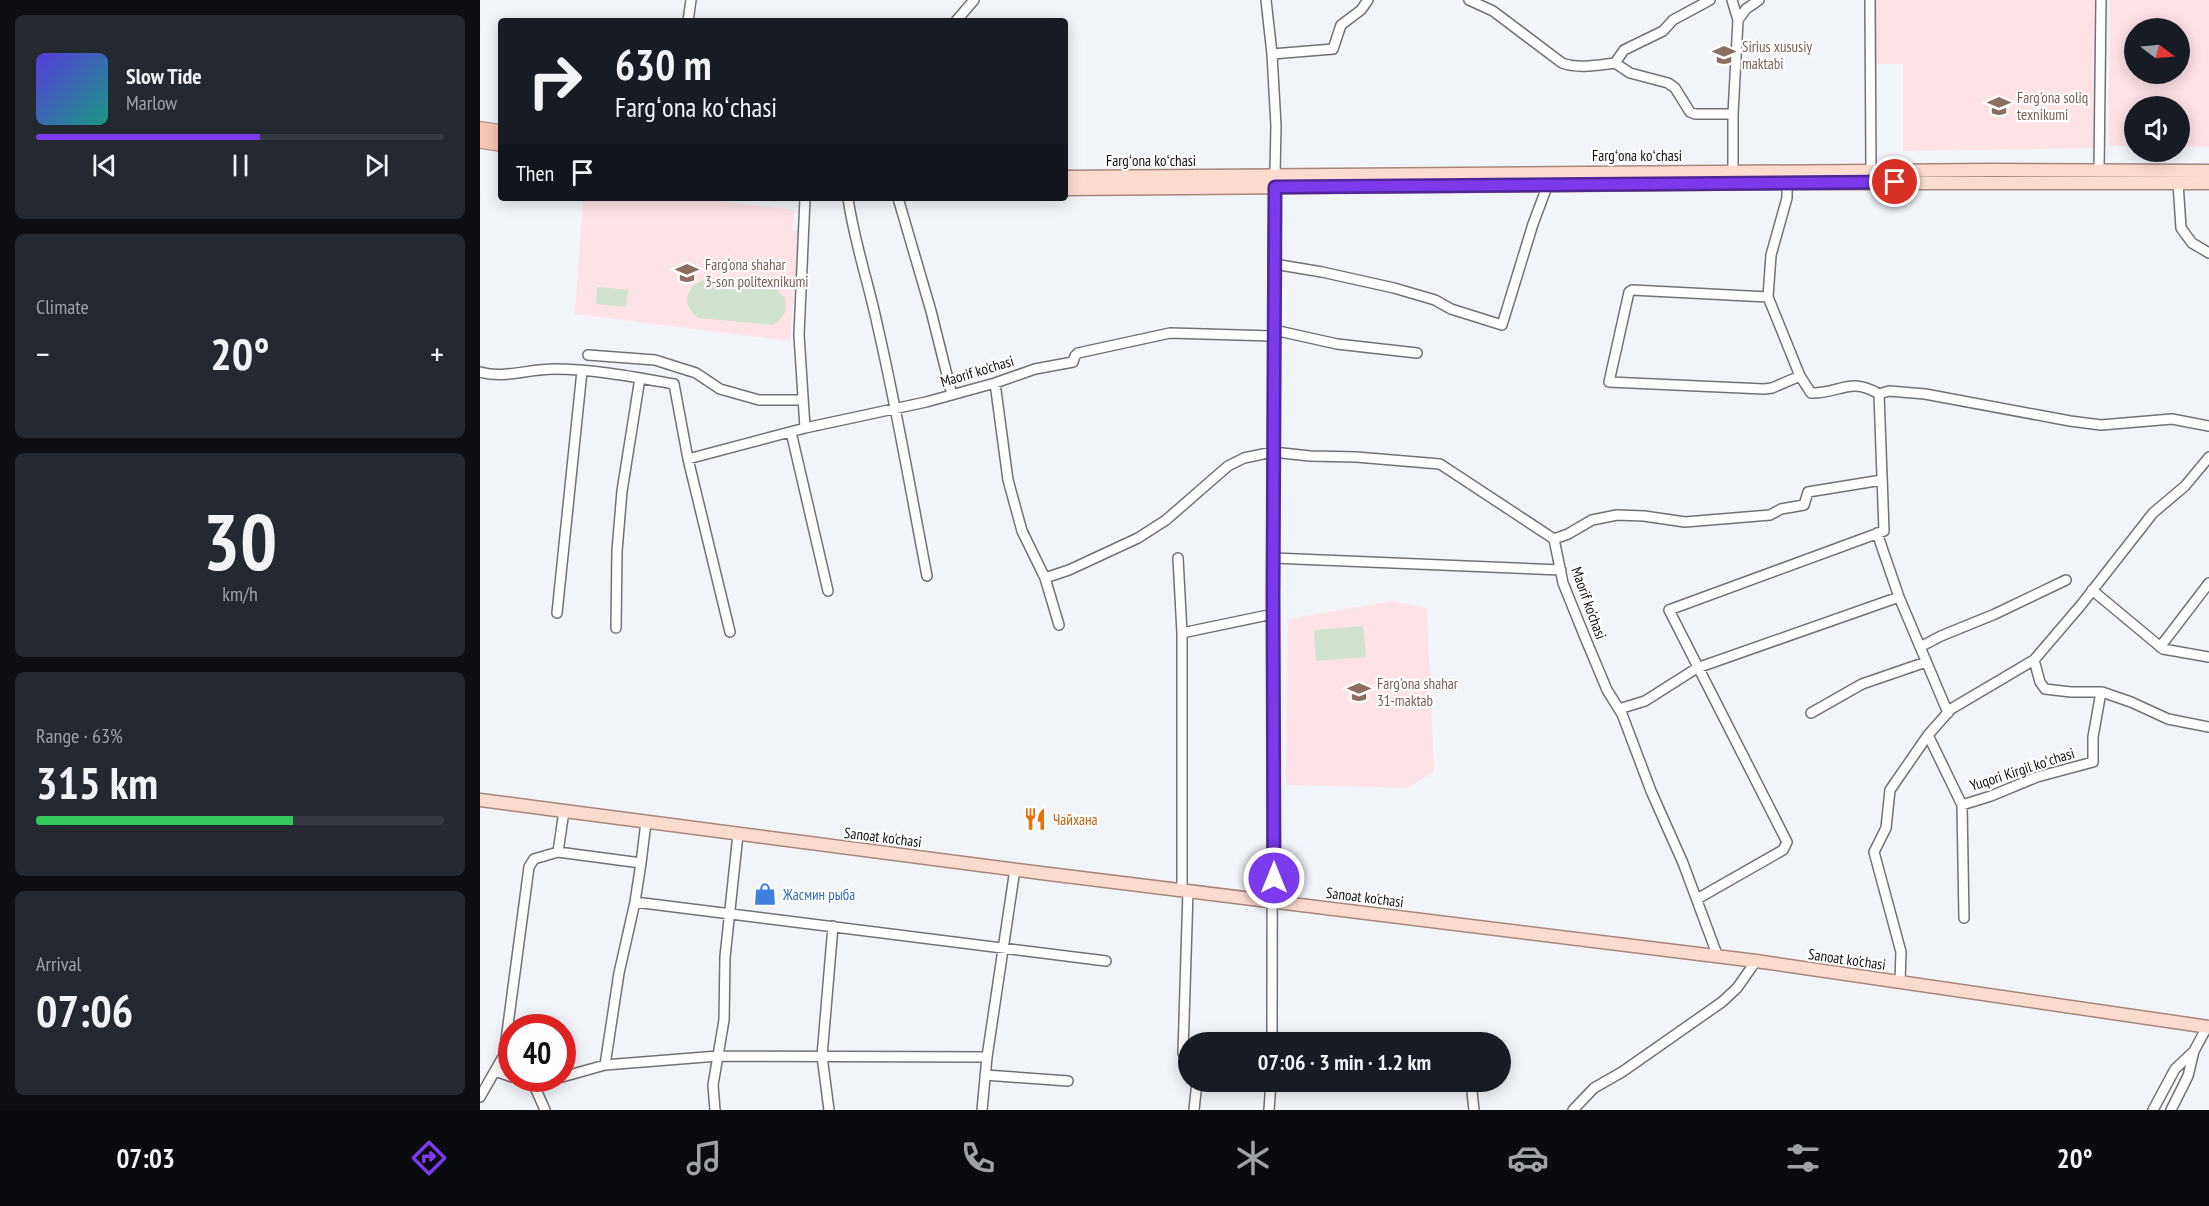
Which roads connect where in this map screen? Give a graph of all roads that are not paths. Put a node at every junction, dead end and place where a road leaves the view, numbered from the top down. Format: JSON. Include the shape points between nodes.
{"nodes":[{"id":1,"x":691,"y":0,"type":"edge"},
{"id":2,"x":974,"y":0,"type":"edge"},
{"id":3,"x":1266,"y":0,"type":"edge"},
{"id":4,"x":1368,"y":0,"type":"edge"},
{"id":5,"x":1469,"y":0,"type":"edge"},
{"id":6,"x":1710,"y":0,"type":"edge"},
{"id":7,"x":1732,"y":0,"type":"edge"},
{"id":8,"x":1759,"y":0,"type":"edge"},
{"id":9,"x":1870,"y":0,"type":"edge"},
{"id":10,"x":2101,"y":0,"type":"edge"},
{"id":11,"x":688,"y":18,"type":"edge"},
{"id":12,"x":959,"y":18,"type":"edge"},
{"id":13,"x":1738,"y":20,"type":"junction"},
{"id":14,"x":1272,"y":54,"type":"junction"},
{"id":15,"x":1615,"y":63,"type":"junction"},
{"id":16,"x":1733,"y":114,"type":"junction"},
{"id":17,"x":480,"y":129,"type":"edge"},
{"id":18,"x":498,"y":132,"type":"edge"},
{"id":19,"x":480,"y":141,"type":"edge"},
{"id":20,"x":498,"y":144,"type":"edge"},
{"id":21,"x":2099,"y":170,"type":"junction"},
{"id":22,"x":1733,"y":171,"type":"junction"},
{"id":23,"x":1870,"y":171,"type":"junction"},
{"id":24,"x":2209,"y":171,"type":"edge"},
{"id":25,"x":1068,"y":177,"type":"edge"},
{"id":26,"x":1787,"y":177,"type":"junction"},
{"id":27,"x":2053,"y":177,"type":"junction"},
{"id":28,"x":1275,"y":181,"type":"junction"},
{"id":29,"x":2178,"y":183,"type":"junction"},
{"id":30,"x":2209,"y":183,"type":"edge"},
{"id":31,"x":1548,"y":184,"type":"junction"},
{"id":32,"x":1068,"y":189,"type":"edge"},
{"id":33,"x":805,"y":201,"type":"edge"},
{"id":34,"x":848,"y":201,"type":"edge"},
{"id":35,"x":899,"y":201,"type":"edge"},
{"id":36,"x":2209,"y":253,"type":"edge"},
{"id":37,"x":1274,"y":264,"type":"junction"},
{"id":38,"x":1768,"y":297,"type":"junction"},
{"id":39,"x":1274,"y":333,"type":"junction"},
{"id":40,"x":1417,"y":353,"type":"dead end"},
{"id":41,"x":588,"y":355,"type":"dead end"},
{"id":42,"x":582,"y":371,"type":"junction"},
{"id":43,"x":480,"y":372,"type":"edge"},
{"id":44,"x":1800,"y":376,"type":"junction"},
{"id":45,"x":640,"y":378,"type":"junction"},
{"id":46,"x":995,"y":383,"type":"junction"},
{"id":47,"x":1879,"y":394,"type":"junction"},
{"id":48,"x":952,"y":395,"type":"junction"},
{"id":49,"x":803,"y":400,"type":"junction"},
{"id":50,"x":896,"y":409,"type":"junction"},
{"id":51,"x":2209,"y":426,"type":"edge"},
{"id":52,"x":805,"y":428,"type":"junction"},
{"id":53,"x":791,"y":432,"type":"junction"},
{"id":54,"x":1273,"y":452,"type":"junction"},
{"id":55,"x":2209,"y":457,"type":"edge"},
{"id":56,"x":688,"y":459,"type":"junction"},
{"id":57,"x":1882,"y":480,"type":"junction"},
{"id":58,"x":1876,"y":533,"type":"junction"},
{"id":59,"x":1554,"y":539,"type":"junction"},
{"id":60,"x":1178,"y":558,"type":"dead end"},
{"id":61,"x":1273,"y":558,"type":"junction"},
{"id":62,"x":1561,"y":570,"type":"junction"},
{"id":63,"x":927,"y":576,"type":"dead end"},
{"id":64,"x":1045,"y":578,"type":"junction"},
{"id":65,"x":2066,"y":580,"type":"dead end"},
{"id":66,"x":2209,"y":583,"type":"edge"},
{"id":67,"x":2092,"y":590,"type":"junction"},
{"id":68,"x":828,"y":591,"type":"dead end"},
{"id":69,"x":1899,"y":597,"type":"junction"},
{"id":70,"x":557,"y":613,"type":"dead end"},
{"id":71,"x":1273,"y":615,"type":"junction"},
{"id":72,"x":1059,"y":625,"type":"dead end"},
{"id":73,"x":616,"y":628,"type":"dead end"},
{"id":74,"x":730,"y":632,"type":"dead end"},
{"id":75,"x":1182,"y":633,"type":"junction"},
{"id":76,"x":1920,"y":647,"type":"junction"},
{"id":77,"x":2160,"y":647,"type":"junction"},
{"id":78,"x":2209,"y":657,"type":"edge"},
{"id":79,"x":2034,"y":660,"type":"junction"},
{"id":80,"x":1926,"y":662,"type":"junction"},
{"id":81,"x":1697,"y":668,"type":"junction"},
{"id":82,"x":2100,"y":692,"type":"junction"},
{"id":83,"x":1619,"y":709,"type":"junction"},
{"id":84,"x":1811,"y":713,"type":"dead end"},
{"id":85,"x":1948,"y":713,"type":"junction"},
{"id":86,"x":2209,"y":727,"type":"edge"},
{"id":87,"x":1928,"y":735,"type":"junction"},
{"id":88,"x":480,"y":800,"type":"edge"},
{"id":89,"x":1962,"y":805,"type":"junction"},
{"id":90,"x":564,"y":811,"type":"junction"},
{"id":91,"x":646,"y":822,"type":"junction"},
{"id":92,"x":738,"y":834,"type":"junction"},
{"id":93,"x":558,"y":852,"type":"junction"},
{"id":94,"x":640,"y":863,"type":"junction"},
{"id":95,"x":1016,"y":869,"type":"junction"},
{"id":96,"x":1185,"y":891,"type":"junction"},
{"id":97,"x":1697,"y":899,"type":"junction"},
{"id":98,"x":1274,"y":900,"type":"junction"},
{"id":99,"x":635,"y":902,"type":"junction"},
{"id":100,"x":729,"y":915,"type":"junction"},
{"id":101,"x":1964,"y":918,"type":"dead end"},
{"id":102,"x":833,"y":926,"type":"junction"},
{"id":103,"x":1003,"y":949,"type":"junction"},
{"id":104,"x":1718,"y":957,"type":"junction"},
{"id":105,"x":1106,"y":961,"type":"dead end"},
{"id":106,"x":1756,"y":961,"type":"junction"},
{"id":107,"x":1900,"y":981,"type":"junction"},
{"id":108,"x":2208,"y":1027,"type":"edge"},
{"id":109,"x":1183,"y":1032,"type":"edge"},
{"id":110,"x":1272,"y":1032,"type":"edge"},
{"id":111,"x":2194,"y":1051,"type":"junction"},
{"id":112,"x":718,"y":1056,"type":"junction"},
{"id":113,"x":822,"y":1056,"type":"junction"},
{"id":114,"x":987,"y":1057,"type":"junction"},
{"id":115,"x":605,"y":1065,"type":"junction"},
{"id":116,"x":495,"y":1071,"type":"junction"},
{"id":117,"x":498,"y":1072,"type":"edge"},
{"id":118,"x":576,"y":1073,"type":"edge"},
{"id":119,"x":985,"y":1075,"type":"junction"},
{"id":120,"x":1068,"y":1081,"type":"dead end"},
{"id":121,"x":537,"y":1092,"type":"edge"},
{"id":122,"x":1197,"y":1092,"type":"edge"},
{"id":123,"x":1270,"y":1092,"type":"edge"},
{"id":124,"x":1472,"y":1092,"type":"edge"},
{"id":125,"x":480,"y":1096,"type":"edge"},
{"id":126,"x":545,"y":1110,"type":"edge"},
{"id":127,"x":715,"y":1110,"type":"edge"},
{"id":128,"x":828,"y":1110,"type":"edge"},
{"id":129,"x":982,"y":1110,"type":"edge"},
{"id":130,"x":1194,"y":1110,"type":"edge"},
{"id":131,"x":1269,"y":1110,"type":"edge"},
{"id":132,"x":1474,"y":1110,"type":"edge"},
{"id":133,"x":1573,"y":1110,"type":"edge"},
{"id":134,"x":2153,"y":1110,"type":"edge"},
{"id":135,"x":2171,"y":1110,"type":"edge"}],
"edges":[{"from":1,"to":11,"type":"street"},
{"from":2,"to":12,"type":"street"},
{"from":3,"to":14,"type":"street"},
{"from":4,"to":14,"type":"street","via":[[1341,25],[1333,49]]},
{"from":5,"to":15,"type":"street","via":[[1493,11],[1562,63]]},
{"from":6,"to":15,"type":"street","via":[[1673,20],[1663,31],[1624,50]]},
{"from":7,"to":13,"type":"street"},
{"from":8,"to":13,"type":"street"},
{"from":9,"to":23,"type":"street"},
{"from":10,"to":21,"type":"street"},
{"from":13,"to":16,"type":"street"},
{"from":14,"to":28,"type":"street"},
{"from":15,"to":16,"type":"street","via":[[1629,73],[1676,88],[1690,112]]},
{"from":16,"to":22,"type":"street"},
{"from":17,"to":18,"type":"highway"},
{"from":19,"to":20,"type":"highway"},
{"from":21,"to":24,"type":"main road","name":"Fargʻona koʻchasi"},
{"from":21,"to":27,"type":"main road","name":"Fargʻona koʻchasi"},
{"from":22,"to":26,"type":"main road","name":"Fargʻona koʻchasi"},
{"from":22,"to":28,"type":"main road","name":"Fargʻona koʻchasi"},
{"from":23,"to":26,"type":"main road","name":"Fargʻona koʻchasi"},
{"from":23,"to":27,"type":"main road","name":"Fargʻona koʻchasi"},
{"from":25,"to":28,"type":"main road","name":"Fargʻona koʻchasi"},
{"from":26,"to":27,"type":"main road","name":"Fargʻona koʻchasi"},
{"from":26,"to":31,"type":"main road","name":"Fargʻona koʻchasi"},
{"from":26,"to":38,"type":"street","via":[[1784,213],[1771,255]]},
{"from":27,"to":29,"type":"main road","name":"Fargʻona koʻchasi"},
{"from":28,"to":31,"type":"main road","name":"Fargʻona koʻchasi"},
{"from":28,"to":32,"type":"main road","name":"Fargʻona koʻchasi"},
{"from":28,"to":37,"type":"street"},
{"from":29,"to":30,"type":"main road","name":"Fargʻona koʻchasi"},
{"from":29,"to":36,"type":"street","via":[[2181,228],[2192,243]]},
{"from":31,"to":37,"type":"street","via":[[1502,325],[1394,288]]},
{"from":33,"to":49,"type":"street","via":[[800,335]]},
{"from":34,"to":50,"type":"street"},
{"from":35,"to":48,"type":"street"},
{"from":37,"to":39,"type":"street"},
{"from":38,"to":44,"type":"street"},
{"from":38,"to":44,"type":"street","via":[[1632,290],[1609,382],[1764,389]]},
{"from":39,"to":40,"type":"street","name":"Maorif ko'chasi"},
{"from":39,"to":46,"type":"street","name":"Maorif ko'chasi","via":[[1170,333],[1078,353],[1073,362],[1035,369]]},
{"from":39,"to":54,"type":"street"},
{"from":41,"to":49,"type":"street","via":[[656,360],[696,373],[720,389],[759,400]]},
{"from":42,"to":43,"type":"street","via":[[552,369],[495,376]]},
{"from":42,"to":45,"type":"street"},
{"from":42,"to":70,"type":"street"},
{"from":44,"to":47,"type":"street","via":[[1811,393],[1855,384]]},
{"from":45,"to":56,"type":"street","via":[[674,384]]},
{"from":45,"to":73,"type":"street","via":[[622,491]]},
{"from":46,"to":48,"type":"street","name":"Maorif ko'chasi"},
{"from":46,"to":64,"type":"street","via":[[1008,480],[1022,531]]},
{"from":47,"to":51,"type":"street","via":[[1924,394],[2101,425],[2172,419]]},
{"from":47,"to":57,"type":"street"},
{"from":48,"to":50,"type":"street","name":"Maorif ko'chasi"},
{"from":49,"to":52,"type":"street"},
{"from":50,"to":52,"type":"street","name":"Maorif ko'chasi"},
{"from":50,"to":63,"type":"street"},
{"from":52,"to":53,"type":"street","name":"Maorif ko'chasi"},
{"from":53,"to":56,"type":"street","name":"Maorif ko'chasi"},
{"from":53,"to":68,"type":"street"},
{"from":54,"to":59,"type":"street","via":[[1440,464]]},
{"from":54,"to":61,"type":"street"},
{"from":54,"to":64,"type":"street","via":[[1228,466],[1166,520],[1138,538]]},
{"from":55,"to":67,"type":"street","via":[[2185,486],[2153,513]]},
{"from":56,"to":74,"type":"street"},
{"from":57,"to":58,"type":"street","via":[[1884,531]]},
{"from":57,"to":59,"type":"street","via":[[1808,492],[1804,506],[1770,515],[1685,522],[1617,515],[1592,520]]},
{"from":58,"to":69,"type":"street"},
{"from":58,"to":81,"type":"street","via":[[1669,610]]},
{"from":59,"to":62,"type":"street","name":"Maorif ko'chasi"},
{"from":60,"to":75,"type":"street"},
{"from":61,"to":62,"type":"street"},
{"from":61,"to":71,"type":"street"},
{"from":62,"to":83,"type":"street","name":"Maorif ko'chasi","via":[[1584,635]]},
{"from":64,"to":72,"type":"street"},
{"from":65,"to":76,"type":"street"},
{"from":66,"to":77,"type":"street"},
{"from":67,"to":77,"type":"street"},
{"from":67,"to":79,"type":"street"},
{"from":69,"to":76,"type":"street"},
{"from":69,"to":81,"type":"street"},
{"from":71,"to":75,"type":"street"},
{"from":71,"to":98,"type":"street"},
{"from":75,"to":96,"type":"street"},
{"from":76,"to":80,"type":"street"},
{"from":77,"to":78,"type":"street"},
{"from":79,"to":82,"type":"street","via":[[2045,689]]},
{"from":79,"to":85,"type":"street"},
{"from":80,"to":84,"type":"street","via":[[1862,684]]},
{"from":80,"to":85,"type":"street"},
{"from":81,"to":83,"type":"street","via":[[1645,701]]},
{"from":81,"to":97,"type":"street","via":[[1718,702],[1787,843],[1783,850]]},
{"from":82,"to":86,"type":"street","via":[[2168,719]]},
{"from":82,"to":89,"type":"street","name":"Yuqori Kirgil koʻchasi","via":[[2093,762],[2037,777]]},
{"from":83,"to":97,"type":"street","name":"Maorif ko'chasi"},
{"from":85,"to":87,"type":"street"},
{"from":87,"to":89,"type":"street","name":"Yuqori Kirgil koʻchasi"},
{"from":87,"to":107,"type":"street","via":[[1890,790],[1887,828],[1874,852],[1901,952]]},
{"from":88,"to":90,"type":"main road","name":"Sanoat ko'chasi"},
{"from":89,"to":101,"type":"street","name":"Yuqori Kirgil koʻchasi"},
{"from":90,"to":91,"type":"main road","name":"Sanoat ko'chasi"},
{"from":90,"to":93,"type":"street"},
{"from":91,"to":92,"type":"main road","name":"Sanoat ko'chasi"},
{"from":91,"to":94,"type":"street"},
{"from":92,"to":95,"type":"main road","name":"Sanoat ko'chasi"},
{"from":92,"to":100,"type":"street"},
{"from":93,"to":94,"type":"street"},
{"from":93,"to":116,"type":"street","via":[[534,859],[529,867],[504,1055]]},
{"from":94,"to":99,"type":"street"},
{"from":95,"to":96,"type":"main road","name":"Sanoat ko'chasi"},
{"from":95,"to":103,"type":"street"},
{"from":96,"to":98,"type":"main road","name":"Sanoat ko'chasi"},
{"from":96,"to":109,"type":"street"},
{"from":97,"to":104,"type":"street","name":"Maorif ko'chasi"},
{"from":98,"to":104,"type":"main road","name":"Sanoat ko'chasi"},
{"from":98,"to":110,"type":"street"},
{"from":99,"to":100,"type":"street"},
{"from":99,"to":115,"type":"street"},
{"from":100,"to":102,"type":"street"},
{"from":100,"to":112,"type":"street","via":[[724,1020]]},
{"from":102,"to":103,"type":"street"},
{"from":102,"to":113,"type":"street"},
{"from":103,"to":105,"type":"street"},
{"from":103,"to":114,"type":"street"},
{"from":104,"to":106,"type":"main road","name":"Sanoat ko'chasi"},
{"from":106,"to":107,"type":"main road","name":"Sanoat ko'chasi"},
{"from":106,"to":133,"type":"street","via":[[1722,1002],[1594,1088]]},
{"from":107,"to":108,"type":"main road","name":"Sanoat ko'chasi"},
{"from":108,"to":111,"type":"street"},
{"from":111,"to":134,"type":"street","via":[[2175,1069]]},
{"from":111,"to":135,"type":"street","via":[[2188,1076]]},
{"from":112,"to":113,"type":"street"},
{"from":112,"to":115,"type":"street"},
{"from":112,"to":127,"type":"street","via":[[713,1085]]},
{"from":113,"to":114,"type":"street"},
{"from":113,"to":128,"type":"street"},
{"from":114,"to":119,"type":"street"},
{"from":115,"to":118,"type":"street"},
{"from":116,"to":117,"type":"street"},
{"from":116,"to":125,"type":"street"},
{"from":119,"to":120,"type":"street"},
{"from":119,"to":129,"type":"street"},
{"from":121,"to":126,"type":"street"},
{"from":122,"to":130,"type":"street"},
{"from":123,"to":131,"type":"street"},
{"from":124,"to":132,"type":"street"}]}
